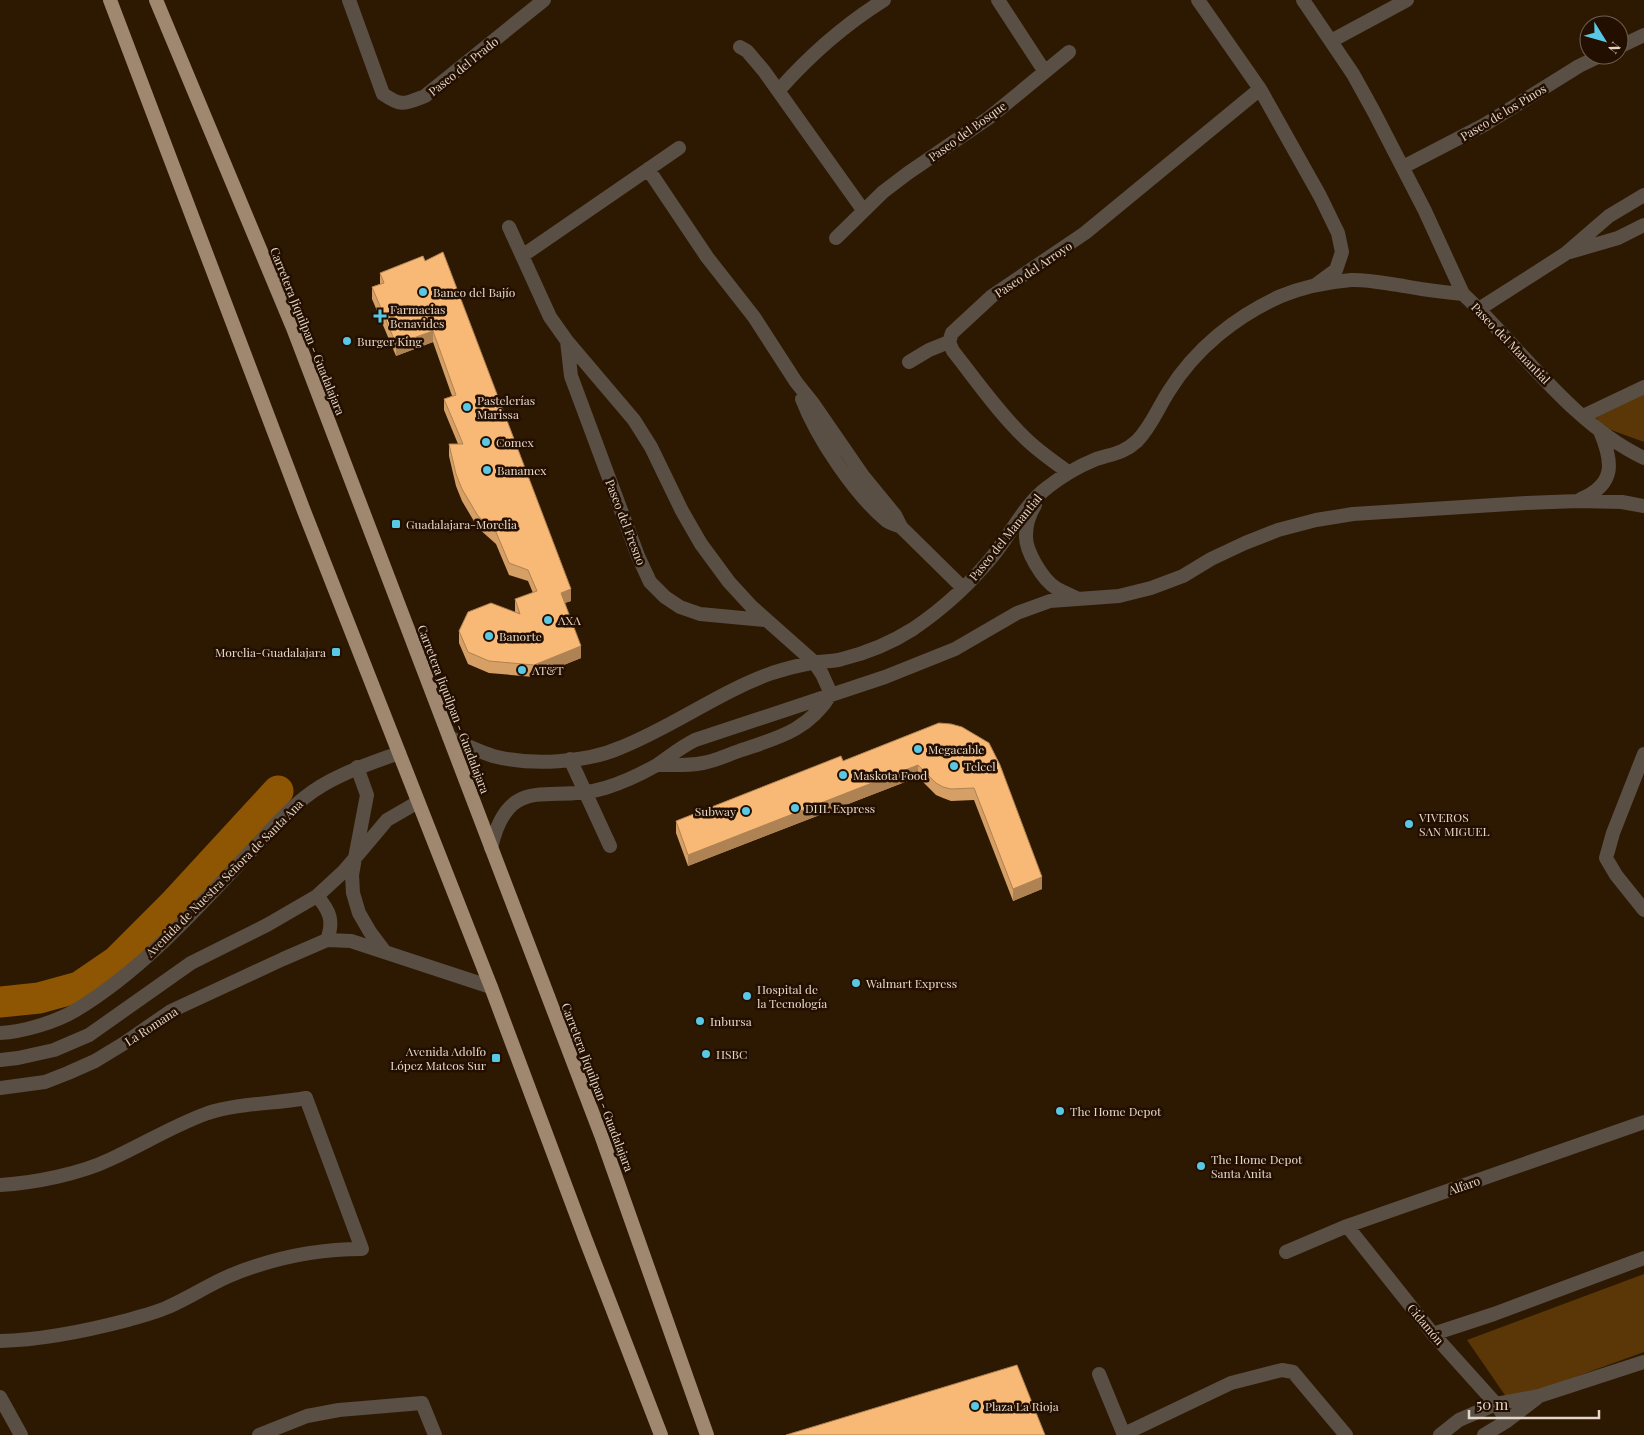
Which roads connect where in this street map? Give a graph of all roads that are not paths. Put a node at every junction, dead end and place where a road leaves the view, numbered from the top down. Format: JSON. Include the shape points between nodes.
{"nodes":[{"id":1,"x":110,"y":0,"type":"edge"},
{"id":2,"x":156,"y":0,"type":"edge"},
{"id":3,"x":349,"y":0,"type":"edge"},
{"id":4,"x":544,"y":0,"type":"edge"},
{"id":5,"x":884,"y":0,"type":"edge"},
{"id":6,"x":998,"y":0,"type":"edge"},
{"id":7,"x":1198,"y":0,"type":"edge"},
{"id":8,"x":1303,"y":0,"type":"edge"},
{"id":9,"x":1407,"y":0,"type":"edge"},
{"id":10,"x":1644,"y":35,"type":"edge"},
{"id":11,"x":1331,"y":41,"type":"junction"},
{"id":12,"x":1629,"y":42,"type":"edge"},
{"id":13,"x":740,"y":47,"type":"dead end"},
{"id":14,"x":1069,"y":52,"type":"dead end"},
{"id":15,"x":1581,"y":65,"type":"edge"},
{"id":16,"x":1045,"y":72,"type":"junction"},
{"id":17,"x":1260,"y":89,"type":"junction"},
{"id":18,"x":779,"y":90,"type":"junction"},
{"id":19,"x":679,"y":148,"type":"dead end"},
{"id":20,"x":1402,"y":167,"type":"junction"},
{"id":21,"x":648,"y":169,"type":"junction"},
{"id":22,"x":1644,"y":195,"type":"edge"},
{"id":23,"x":864,"y":210,"type":"junction"},
{"id":24,"x":1644,"y":226,"type":"edge"},
{"id":25,"x":509,"y":227,"type":"dead end"},
{"id":26,"x":836,"y":238,"type":"dead end"},
{"id":27,"x":1565,"y":254,"type":"junction"},
{"id":28,"x":522,"y":256,"type":"junction"},
{"id":29,"x":1316,"y":285,"type":"junction"},
{"id":30,"x":1463,"y":294,"type":"junction"},
{"id":31,"x":1479,"y":309,"type":"junction"},
{"id":32,"x":567,"y":341,"type":"junction"},
{"id":33,"x":949,"y":342,"type":"junction"},
{"id":34,"x":909,"y":362,"type":"dead end"},
{"id":35,"x":1644,"y":387,"type":"edge"},
{"id":36,"x":1583,"y":416,"type":"junction"},
{"id":37,"x":1600,"y":431,"type":"junction"},
{"id":38,"x":1644,"y":458,"type":"edge"},
{"id":39,"x":1068,"y":472,"type":"junction"},
{"id":40,"x":1044,"y":490,"type":"junction"},
{"id":41,"x":1578,"y":501,"type":"junction"},
{"id":42,"x":1644,"y":506,"type":"edge"},
{"id":43,"x":963,"y":588,"type":"junction"},
{"id":44,"x":1080,"y":600,"type":"junction"},
{"id":45,"x":766,"y":620,"type":"junction"},
{"id":46,"x":814,"y":662,"type":"junction"},
{"id":47,"x":831,"y":694,"type":"junction"},
{"id":48,"x":449,"y":737,"type":"junction"},
{"id":49,"x":399,"y":753,"type":"junction"},
{"id":50,"x":1644,"y":754,"type":"edge"},
{"id":51,"x":570,"y":759,"type":"junction"},
{"id":52,"x":657,"y":764,"type":"junction"},
{"id":53,"x":358,"y":768,"type":"junction"},
{"id":54,"x":586,"y":793,"type":"junction"},
{"id":55,"x":418,"y":802,"type":"junction"},
{"id":56,"x":610,"y":846,"type":"dead end"},
{"id":57,"x":491,"y":848,"type":"junction"},
{"id":58,"x":354,"y":858,"type":"junction"},
{"id":59,"x":316,"y":896,"type":"junction"},
{"id":60,"x":1644,"y":910,"type":"edge"},
{"id":61,"x":327,"y":940,"type":"junction"},
{"id":62,"x":386,"y":952,"type":"junction"},
{"id":63,"x":490,"y":987,"type":"junction"},
{"id":64,"x":0,"y":1033,"type":"edge"},
{"id":65,"x":0,"y":1060,"type":"edge"},
{"id":66,"x":0,"y":1088,"type":"edge"},
{"id":67,"x":1644,"y":1122,"type":"edge"},
{"id":68,"x":0,"y":1185,"type":"edge"},
{"id":69,"x":1347,"y":1226,"type":"junction"},
{"id":70,"x":1286,"y":1252,"type":"dead end"},
{"id":71,"x":1644,"y":1258,"type":"edge"},
{"id":72,"x":1434,"y":1334,"type":"junction"},
{"id":73,"x":0,"y":1341,"type":"edge"},
{"id":74,"x":1644,"y":1362,"type":"edge"},
{"id":75,"x":1099,"y":1374,"type":"dead end"},
{"id":76,"x":431,"y":1391,"type":"dead end"},
{"id":77,"x":1539,"y":1396,"type":"junction"},
{"id":78,"x":0,"y":1397,"type":"edge"},
{"id":79,"x":422,"y":1402,"type":"junction"},
{"id":80,"x":1496,"y":1404,"type":"junction"},
{"id":81,"x":1507,"y":1421,"type":"junction"},
{"id":82,"x":1124,"y":1434,"type":"edge"},
{"id":83,"x":21,"y":1435,"type":"edge"},
{"id":84,"x":259,"y":1435,"type":"edge"},
{"id":85,"x":434,"y":1435,"type":"edge"},
{"id":86,"x":661,"y":1435,"type":"edge"},
{"id":87,"x":707,"y":1435,"type":"edge"},
{"id":88,"x":1346,"y":1435,"type":"edge"},
{"id":89,"x":1440,"y":1435,"type":"edge"},
{"id":90,"x":1484,"y":1435,"type":"edge"}],
"edges":[{"from":1,"to":49,"type":"highway"},
{"from":2,"to":48,"type":"highway","name":"Carretera Jiquilpan - Guadalajara","via":[[293,328]]},
{"from":3,"to":4,"type":"street","name":"Paseo del Prado","via":[[383,94],[396,103],[407,103],[425,96]]},
{"from":5,"to":18,"type":"street","via":[[838,32]]},
{"from":6,"to":16,"type":"street"},
{"from":7,"to":17,"type":"street"},
{"from":8,"to":11,"type":"street"},
{"from":9,"to":11,"type":"street"},
{"from":10,"to":12,"type":"street"},
{"from":11,"to":20,"type":"street","via":[[1354,74]]},
{"from":13,"to":18,"type":"street","via":[[755,59]]},
{"from":14,"to":16,"type":"street","name":"Paseo del Bosque"},
{"from":15,"to":20,"type":"street","name":"Paseo de los Pinos","via":[[1484,126]]},
{"from":16,"to":23,"type":"street","name":"Paseo del Bosque","via":[[990,117],[908,173]]},
{"from":17,"to":29,"type":"street","via":[[1338,233],[1342,252],[1336,270]]},
{"from":17,"to":33,"type":"street","name":"Paseo del Arroyo","via":[[1085,233],[992,296],[952,333]]},
{"from":18,"to":23,"type":"street"},
{"from":19,"to":21,"type":"street"},
{"from":20,"to":30,"type":"street"},
{"from":21,"to":28,"type":"street"},
{"from":21,"to":43,"type":"street","via":[[707,257],[754,316],[796,382],[818,433],[840,467],[889,522],[901,527]]},
{"from":22,"to":27,"type":"street","via":[[1609,216]]},
{"from":23,"to":26,"type":"street","name":"Paseo del Bosque"},
{"from":24,"to":27,"type":"street","via":[[1618,238]]},
{"from":25,"to":28,"type":"street","name":"Paseo del Fresno"},
{"from":27,"to":31,"type":"street"},
{"from":28,"to":32,"type":"street","name":"Paseo del Fresno","via":[[550,317]]},
{"from":29,"to":30,"type":"street","name":"Paseo del Manantial","via":[[1353,280]]},
{"from":29,"to":39,"type":"street","name":"Paseo del Manantial","via":[[1282,296],[1247,314],[1210,341],[1187,365],[1136,442],[1118,454],[1096,459]]},
{"from":30,"to":31,"type":"street","name":"Paseo del Manantial"},
{"from":31,"to":36,"type":"street","name":"Paseo del Manantial"},
{"from":32,"to":45,"type":"street","name":"Paseo del Fresno","via":[[634,420],[701,544],[728,582]]},
{"from":32,"to":45,"type":"street","name":"Paseo del Fresno","via":[[571,376],[650,582],[680,607],[700,614]]},
{"from":33,"to":34,"type":"street"},
{"from":33,"to":39,"type":"street","via":[[1024,438]]},
{"from":35,"to":36,"type":"street"},
{"from":36,"to":37,"type":"street","name":"Paseo del Manantial"},
{"from":37,"to":38,"type":"street","name":"Paseo del Manantial"},
{"from":37,"to":41,"type":"street","via":[[1609,452],[1610,467],[1606,481],[1594,494]]},
{"from":39,"to":40,"type":"street","name":"Paseo del Manantial"},
{"from":40,"to":43,"type":"street","name":"Paseo del Manantial"},
{"from":40,"to":44,"type":"street","via":[[1028,517],[1026,537],[1030,553],[1040,572],[1055,588]]},
{"from":41,"to":42,"type":"street"},
{"from":41,"to":44,"type":"street","via":[[1473,505],[1316,520],[1245,543],[1183,576],[1151,588],[1119,596]]},
{"from":43,"to":46,"type":"street","name":"Paseo del Manantial","via":[[912,630],[876,649],[839,660]]},
{"from":44,"to":47,"type":"street","via":[[1050,601],[1017,613],[955,649]]},
{"from":45,"to":46,"type":"street","name":"Paseo del Fresno"},
{"from":46,"to":47,"type":"street","name":"Paseo del Fresno"},
{"from":46,"to":51,"type":"street","name":"Paseo del Manantial","via":[[744,684],[612,751]]},
{"from":47,"to":52,"type":"street","via":[[695,740]]},
{"from":47,"to":52,"type":"street","via":[[815,716],[797,729],[772,740],[703,763]]},
{"from":48,"to":51,"type":"street","name":"Paseo del Manantial","via":[[493,756],[540,761]]},
{"from":48,"to":57,"type":"highway","name":"Carretera Jiquilpan - Guadalajara"},
{"from":49,"to":53,"type":"street","name":"Avenida de Nuestra Señora de Santa Ana"},
{"from":49,"to":55,"type":"highway"},
{"from":50,"to":60,"type":"street","via":[[1606,858]]},
{"from":51,"to":54,"type":"street"},
{"from":52,"to":54,"type":"street","via":[[630,778]]},
{"from":53,"to":58,"type":"street","via":[[367,795]]},
{"from":53,"to":64,"type":"street","name":"Avenida de Nuestra Señora de Santa Ana","via":[[323,784],[303,798],[178,928],[111,986],[75,1011],[40,1025]]},
{"from":54,"to":56,"type":"street"},
{"from":54,"to":57,"type":"street","via":[[545,793],[519,799],[502,815]]},
{"from":55,"to":58,"type":"street","via":[[387,820]]},
{"from":55,"to":63,"type":"highway"},
{"from":57,"to":87,"type":"highway","name":"Carretera Jiquilpan - Guadalajara","via":[[601,1135]]},
{"from":58,"to":59,"type":"street"},
{"from":58,"to":62,"type":"street","via":[[353,893],[359,913]]},
{"from":59,"to":61,"type":"street","via":[[330,917],[331,930]]},
{"from":59,"to":65,"type":"street","via":[[267,925],[190,963],[89,1035],[54,1050]]},
{"from":61,"to":62,"type":"street","name":"La Romana","via":[[351,941]]},
{"from":61,"to":66,"type":"street","name":"La Romana","via":[[171,1012],[95,1061],[45,1082]]},
{"from":62,"to":63,"type":"street","name":"La Romana"},
{"from":63,"to":86,"type":"highway"},
{"from":67,"to":69,"type":"street","name":"Alfaro"},
{"from":68,"to":73,"type":"street","via":[[22,1184],[108,1160],[185,1121],[210,1112],[306,1098],[362,1249],[310,1252],[257,1266],[166,1308],[110,1325],[48,1337]]},
{"from":69,"to":70,"type":"street","name":"Alfaro"},
{"from":69,"to":72,"type":"street","name":"Cidamón"},
{"from":71,"to":72,"type":"street"},
{"from":72,"to":80,"type":"street","name":"Cidamón"},
{"from":74,"to":77,"type":"street"},
{"from":75,"to":82,"type":"street"},
{"from":76,"to":79,"type":"street"},
{"from":77,"to":80,"type":"street"},
{"from":77,"to":81,"type":"street"},
{"from":78,"to":83,"type":"street"},
{"from":79,"to":84,"type":"street","via":[[307,1416]]},
{"from":79,"to":85,"type":"street"},
{"from":80,"to":81,"type":"street","name":"Cidamón"},
{"from":80,"to":89,"type":"street","via":[[1459,1420]]},
{"from":81,"to":90,"type":"street"},
{"from":82,"to":88,"type":"street","via":[[1230,1383],[1282,1370],[1293,1372]]}]}
